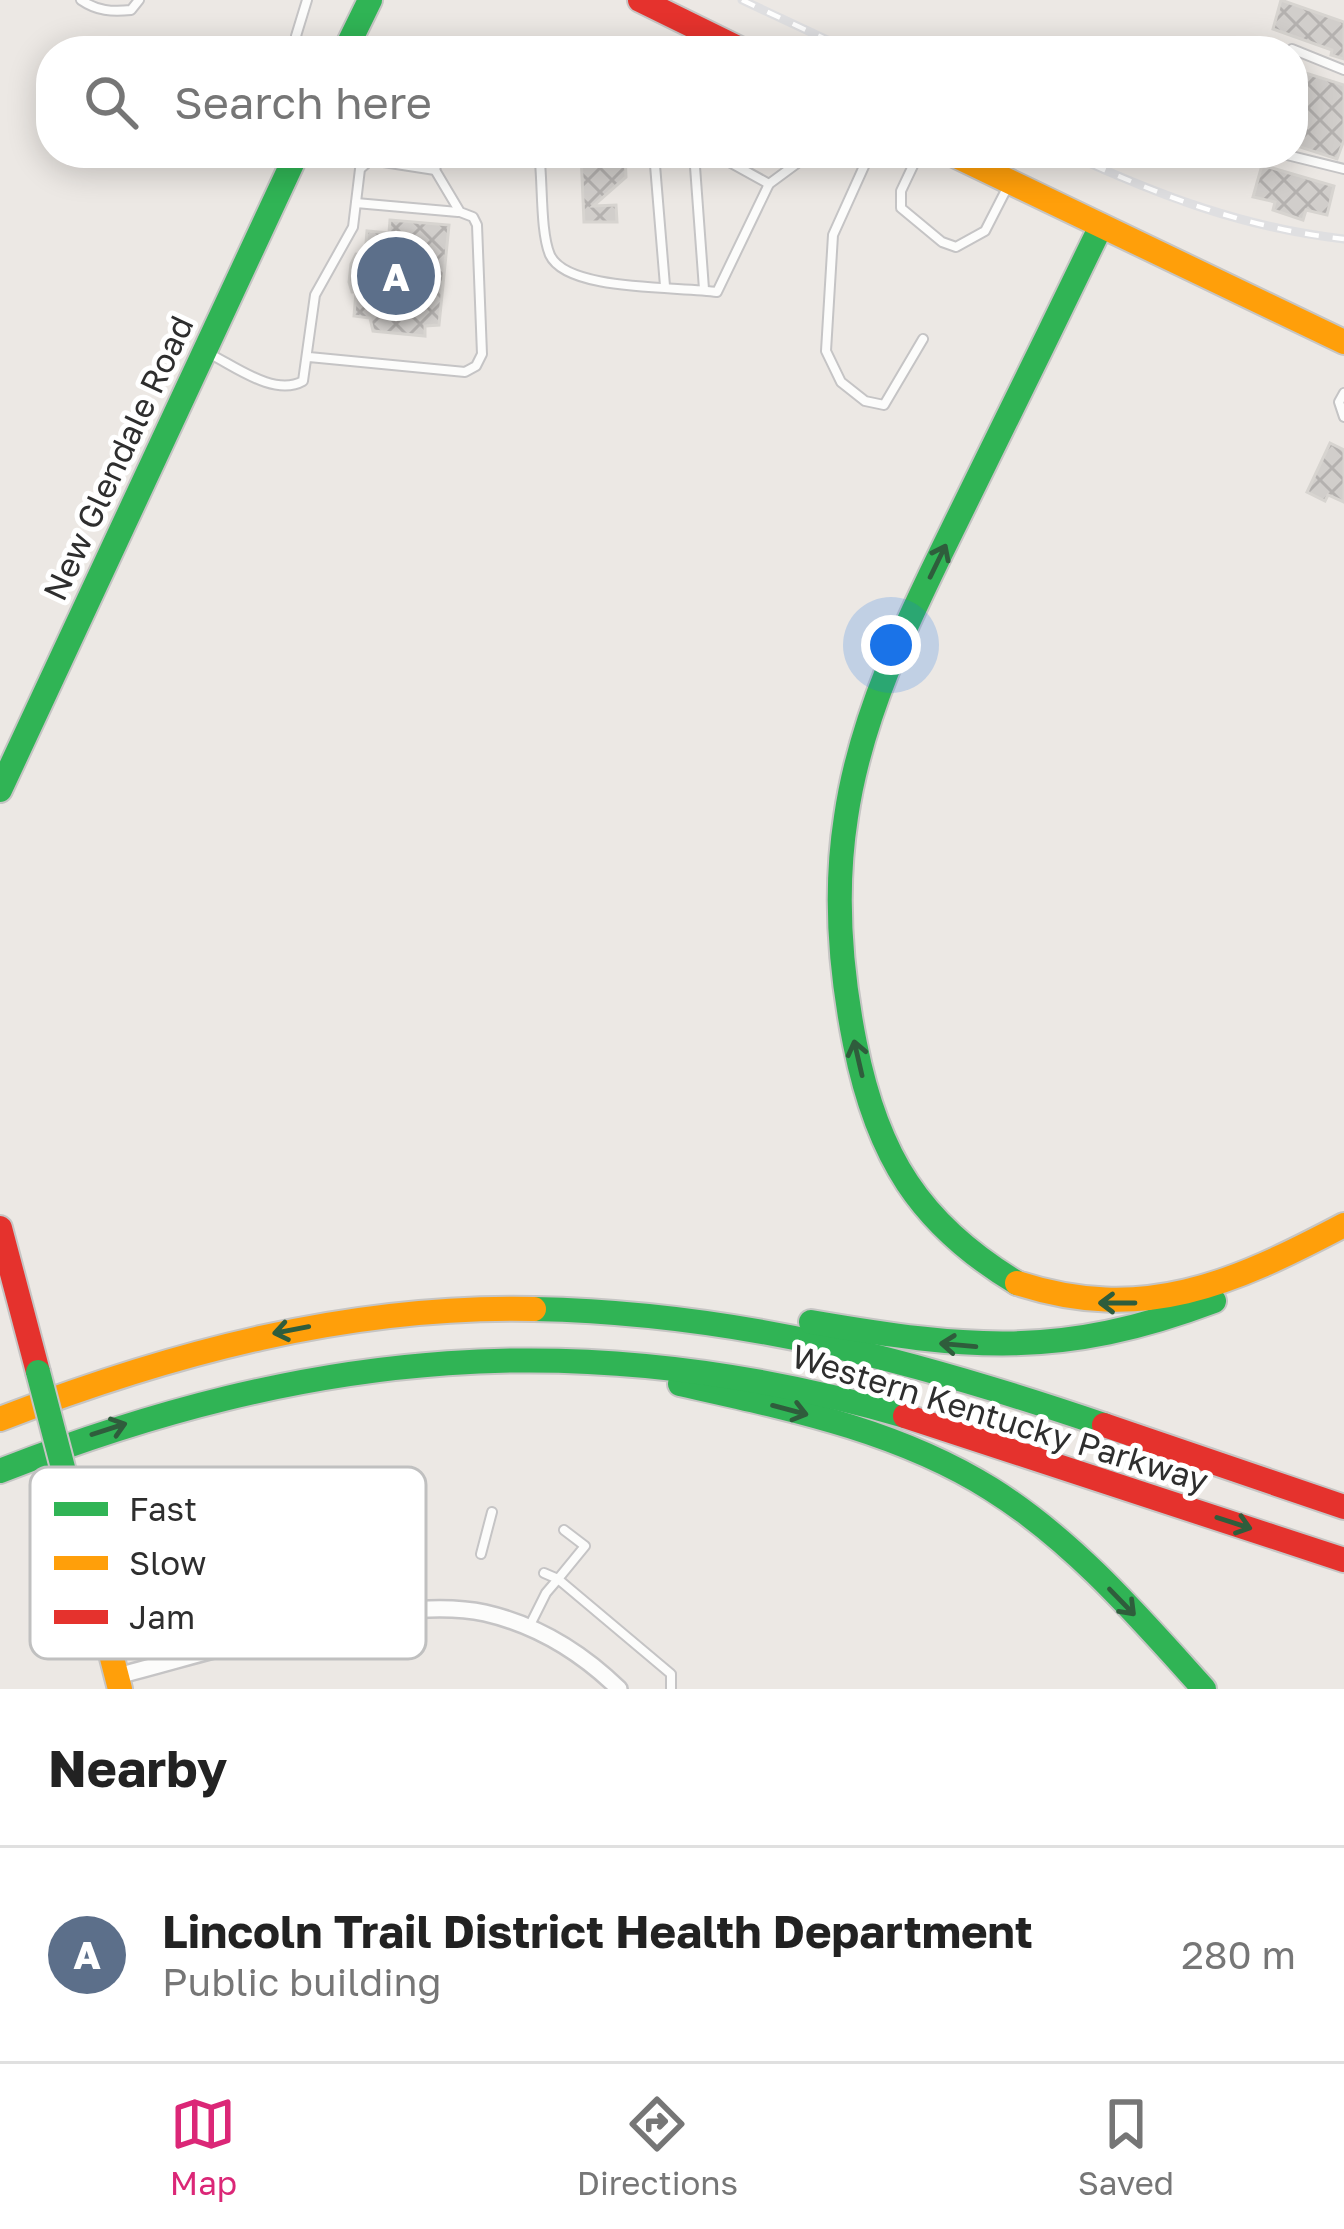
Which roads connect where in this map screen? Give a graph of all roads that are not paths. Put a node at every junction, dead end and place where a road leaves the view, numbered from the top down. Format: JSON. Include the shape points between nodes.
{"nodes":[{"id":1,"x":81,"y":0,"type":"edge"},
{"id":2,"x":139,"y":0,"type":"edge"},
{"id":3,"x":307,"y":0,"type":"edge"},
{"id":4,"x":370,"y":0,"type":"edge"},
{"id":5,"x":640,"y":0,"type":"edge"},
{"id":6,"x":296,"y":36,"type":"edge"},
{"id":7,"x":352,"y":36,"type":"edge"},
{"id":8,"x":713,"y":36,"type":"edge"},
{"id":9,"x":1308,"y":55,"type":"edge"},
{"id":10,"x":1344,"y":70,"type":"edge"},
{"id":11,"x":1308,"y":161,"type":"edge"},
{"id":12,"x":290,"y":168,"type":"edge"},
{"id":13,"x":362,"y":168,"type":"edge"},
{"id":14,"x":418,"y":168,"type":"edge"},
{"id":15,"x":540,"y":168,"type":"edge"},
{"id":16,"x":655,"y":168,"type":"edge"},
{"id":17,"x":695,"y":168,"type":"edge"},
{"id":18,"x":740,"y":168,"type":"edge"},
{"id":19,"x":791,"y":168,"type":"edge"},
{"id":20,"x":863,"y":168,"type":"edge"},
{"id":21,"x":913,"y":168,"type":"edge"},
{"id":22,"x":981,"y":168,"type":"edge"},
{"id":23,"x":435,"y":170,"type":"joint"},
{"id":24,"x":1344,"y":170,"type":"edge"},
{"id":25,"x":1010,"y":182,"type":"junction"},
{"id":26,"x":769,"y":184,"type":"junction"},
{"id":27,"x":356,"y":203,"type":"junction"},
{"id":28,"x":460,"y":212,"type":"junction"},
{"id":29,"x":1101,"y":226,"type":"junction"},
{"id":30,"x":665,"y":286,"type":"junction"},
{"id":31,"x":704,"y":290,"type":"junction"},
{"id":32,"x":923,"y":338,"type":"dead end"},
{"id":33,"x":1344,"y":342,"type":"edge"},
{"id":34,"x":203,"y":351,"type":"junction"},
{"id":35,"x":309,"y":357,"type":"junction"},
{"id":36,"x":1344,"y":393,"type":"edge"},
{"id":37,"x":1344,"y":417,"type":"edge"},
{"id":38,"x":0,"y":790,"type":"edge"},
{"id":39,"x":1344,"y":1227,"type":"edge"},
{"id":40,"x":0,"y":1228,"type":"edge"},
{"id":41,"x":7,"y":1281,"type":"edge"},
{"id":42,"x":348,"y":1319,"type":"junction"},
{"id":43,"x":468,"y":1359,"type":"junction"},
{"id":44,"x":0,"y":1419,"type":"edge"},
{"id":45,"x":63,"y":1467,"type":"edge"},
{"id":46,"x":0,"y":1471,"type":"edge"},
{"id":47,"x":1344,"y":1507,"type":"edge"},
{"id":48,"x":492,"y":1512,"type":"dead end"},
{"id":49,"x":564,"y":1530,"type":"dead end"},
{"id":50,"x":481,"y":1553,"type":"dead end"},
{"id":51,"x":1344,"y":1560,"type":"edge"},
{"id":52,"x":544,"y":1573,"type":"dead end"},
{"id":53,"x":558,"y":1579,"type":"junction"},
{"id":54,"x":426,"y":1610,"type":"edge"},
{"id":55,"x":529,"y":1628,"type":"junction"},
{"id":56,"x":201,"y":1659,"type":"edge"},
{"id":57,"x":119,"y":1682,"type":"edge"},
{"id":58,"x":619,"y":1689,"type":"edge"},
{"id":59,"x":671,"y":1689,"type":"edge"},
{"id":60,"x":1204,"y":1689,"type":"edge"}],
"edges":[{"from":1,"to":2,"type":"lane","via":[[116,12]]},
{"from":3,"to":6,"type":"lane"},
{"from":4,"to":7,"type":"main road"},
{"from":5,"to":8,"type":"main road"},
{"from":9,"to":10,"type":"lane"},
{"from":11,"to":24,"type":"lane"},
{"from":12,"to":34,"type":"main road","name":"New Glendale Road"},
{"from":13,"to":27,"type":"lane"},
{"from":14,"to":23,"type":"lane"},
{"from":15,"to":30,"type":"lane","via":[[548,250],[558,267],[587,280]]},
{"from":16,"to":30,"type":"lane"},
{"from":17,"to":31,"type":"lane"},
{"from":18,"to":26,"type":"lane"},
{"from":19,"to":26,"type":"lane"},
{"from":20,"to":32,"type":"lane","via":[[833,235],[826,351],[841,382],[884,404]]},
{"from":21,"to":25,"type":"lane","via":[[901,208],[956,247],[985,231]]},
{"from":22,"to":25,"type":"main road"},
{"from":23,"to":28,"type":"lane"},
{"from":25,"to":29,"type":"main road"},
{"from":26,"to":31,"type":"lane","via":[[717,292]]},
{"from":27,"to":28,"type":"lane"},
{"from":27,"to":35,"type":"lane","via":[[353,227],[315,295]]},
{"from":28,"to":35,"type":"lane","via":[[477,225],[476,366],[465,372]]},
{"from":29,"to":33,"type":"main road"},
{"from":39,"to":29,"type":"main road","one_way":true,"via":[[1230,1279],[1158,1301],[1049,1295],[980,1262],[922,1209],[883,1139],[858,1060],[840,898],[846,814],[866,730],[897,648]]},
{"from":30,"to":31,"type":"lane"},
{"from":34,"to":35,"type":"lane","via":[[268,383],[295,386]]},
{"from":34,"to":38,"type":"main road","name":"New Glendale Road"},
{"from":36,"to":37,"type":"lane"},
{"from":39,"to":42,"type":"main road","one_way":true,"via":[[1185,1314],[1027,1348],[608,1299],[475,1302]]},
{"from":40,"to":41,"type":"main road"},
{"from":41,"to":45,"type":"main road","bridge":true},
{"from":42,"to":44,"type":"main road","name":"Western Kentucky Parkway","one_way":true,"via":[[176,1357]]},
{"from":42,"to":47,"type":"main road","name":"Western Kentucky Parkway","via":[[581,1308],[755,1328],[931,1371]]},
{"from":46,"to":43,"type":"main road","name":"Western Kentucky Parkway","one_way":true,"via":[[216,1397]]},
{"from":43,"to":51,"type":"main road","name":"Western Kentucky Parkway","one_way":true,"via":[[641,1363],[828,1395]]},
{"from":43,"to":60,"type":"main road","one_way":true,"via":[[667,1381],[843,1424],[949,1465],[1068,1548]]},
{"from":48,"to":50,"type":"lane"},
{"from":49,"to":53,"type":"lane","via":[[585,1546]]},
{"from":52,"to":53,"type":"lane"},
{"from":53,"to":55,"type":"lane"},
{"from":53,"to":59,"type":"lane","via":[[670,1675]]},
{"from":54,"to":55,"type":"street","via":[[482,1612]]},
{"from":55,"to":58,"type":"street","via":[[580,1654]]},
{"from":56,"to":57,"type":"street"}]}
